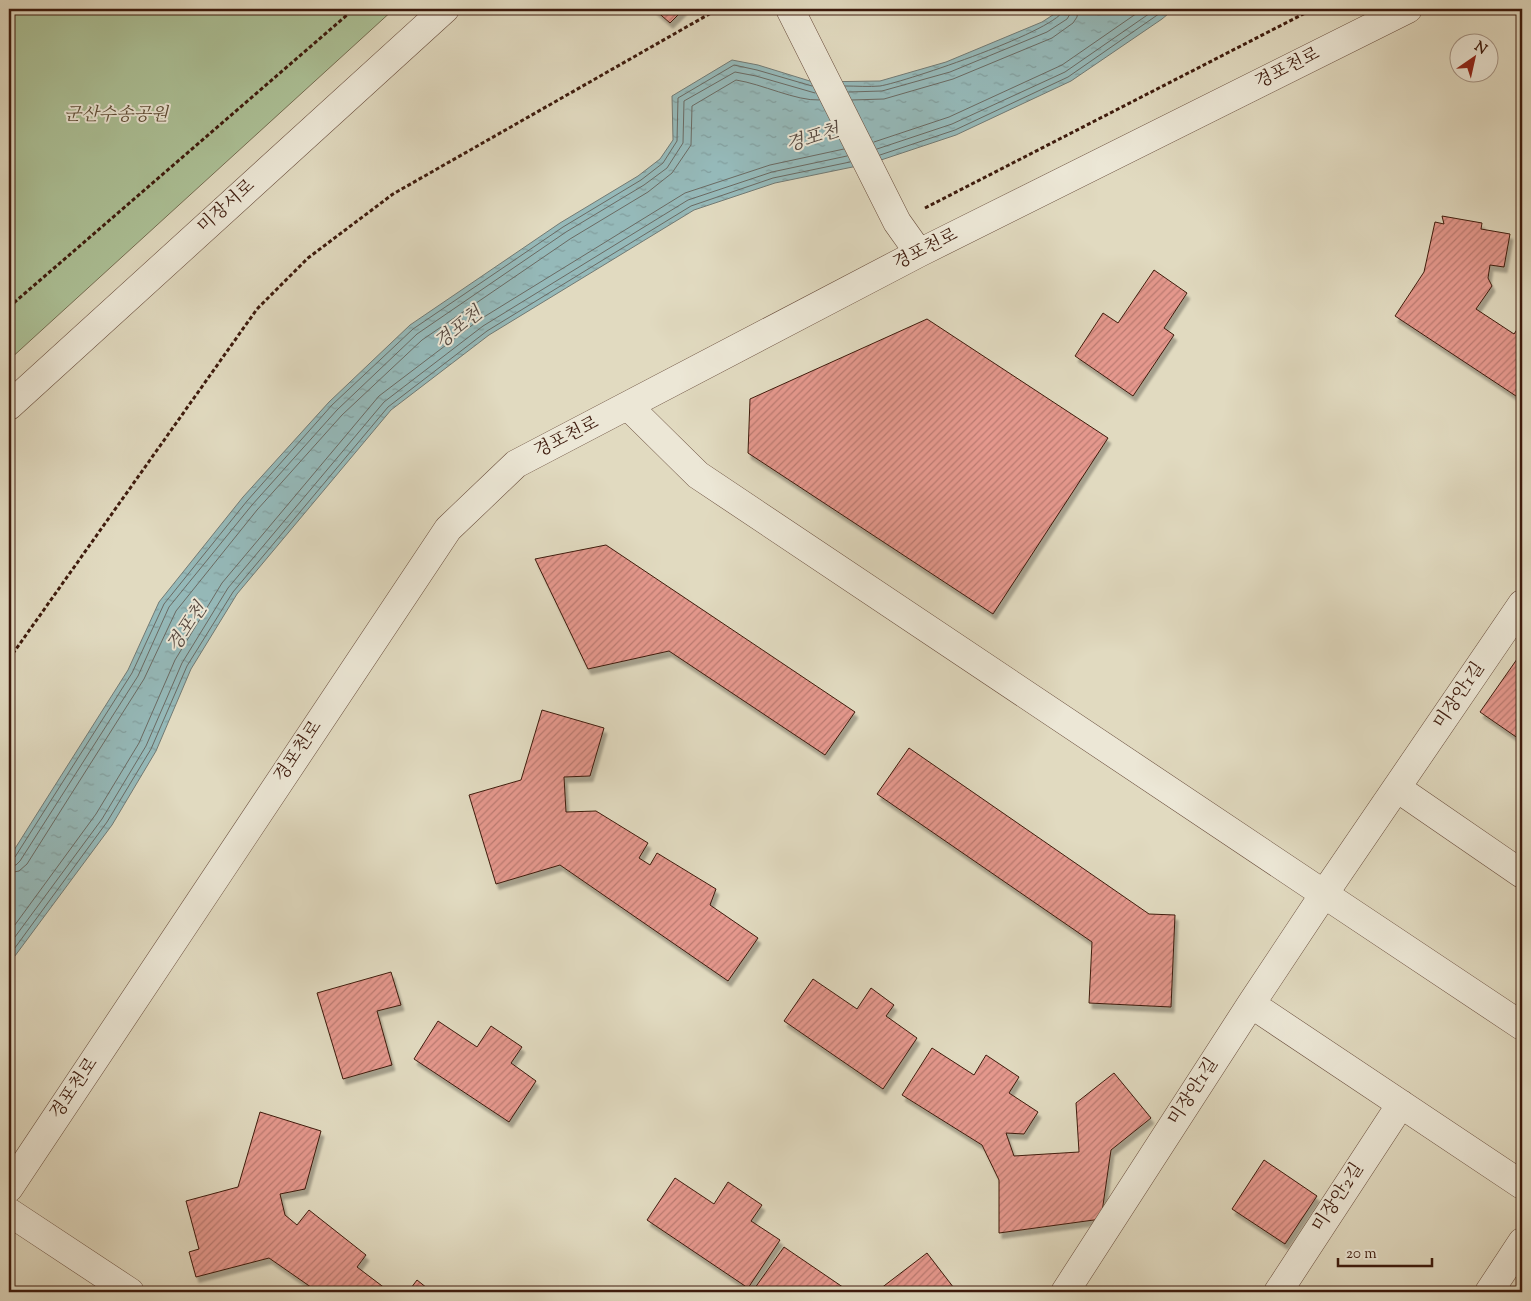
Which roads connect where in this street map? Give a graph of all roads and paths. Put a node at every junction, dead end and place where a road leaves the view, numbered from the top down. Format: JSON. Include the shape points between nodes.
{"nodes":[{"id":1,"x":354,"y":9,"type":"edge"},
{"id":2,"x":445,"y":9,"type":"edge"},
{"id":3,"x":718,"y":9,"type":"edge"},
{"id":4,"x":790,"y":9,"type":"edge"},
{"id":5,"x":1313,"y":9,"type":"edge"},
{"id":6,"x":1408,"y":9,"type":"edge"},
{"id":7,"x":897,"y":222,"type":"junction"},
{"id":8,"x":919,"y":253,"type":"junction"},
{"id":9,"x":9,"y":307,"type":"edge"},
{"id":10,"x":9,"y":406,"type":"edge"},
{"id":11,"x":628,"y":406,"type":"junction"},
{"id":12,"x":1520,"y":614,"type":"edge"},
{"id":13,"x":9,"y":659,"type":"edge"},
{"id":14,"x":1397,"y":788,"type":"junction"},
{"id":15,"x":1522,"y":874,"type":"edge"},
{"id":16,"x":1324,"y":894,"type":"junction"},
{"id":17,"x":1251,"y":1004,"type":"junction"},
{"id":18,"x":1522,"y":1026,"type":"edge"},
{"id":19,"x":1401,"y":1104,"type":"junction"},
{"id":20,"x":1522,"y":1185,"type":"edge"},
{"id":21,"x":9,"y":1188,"type":"edge"},
{"id":22,"x":9,"y":1212,"type":"edge"},
{"id":23,"x":1522,"y":1242,"type":"edge"},
{"id":24,"x":130,"y":1292,"type":"edge"},
{"id":25,"x":1065,"y":1292,"type":"edge"},
{"id":26,"x":1278,"y":1292,"type":"edge"},
{"id":27,"x":1489,"y":1292,"type":"edge"}],
"edges":[{"from":1,"to":9,"type":"path"},
{"from":2,"to":10,"type":"street","name":"미장서로"},
{"from":3,"to":13,"type":"path","via":[[393,194],[308,258],[257,310]]},
{"from":4,"to":7,"type":"street"},
{"from":5,"to":7,"type":"path"},
{"from":6,"to":8,"type":"street","name":"경포천로"},
{"from":7,"to":8,"type":"street"},
{"from":8,"to":11,"type":"street","name":"경포천로"},
{"from":11,"to":16,"type":"street","via":[[698,475]]},
{"from":11,"to":21,"type":"street","name":"경포천로","via":[[516,464],[448,529]]},
{"from":12,"to":14,"type":"street","name":"미장안1길"},
{"from":14,"to":15,"type":"street"},
{"from":14,"to":16,"type":"street","name":"미장안1길"},
{"from":16,"to":17,"type":"street","name":"미장안1길"},
{"from":16,"to":18,"type":"street"},
{"from":17,"to":19,"type":"street"},
{"from":17,"to":25,"type":"street","name":"미장안1길"},
{"from":19,"to":20,"type":"street"},
{"from":19,"to":26,"type":"street","name":"미장안2길"},
{"from":22,"to":24,"type":"street"},
{"from":23,"to":27,"type":"street"}]}
